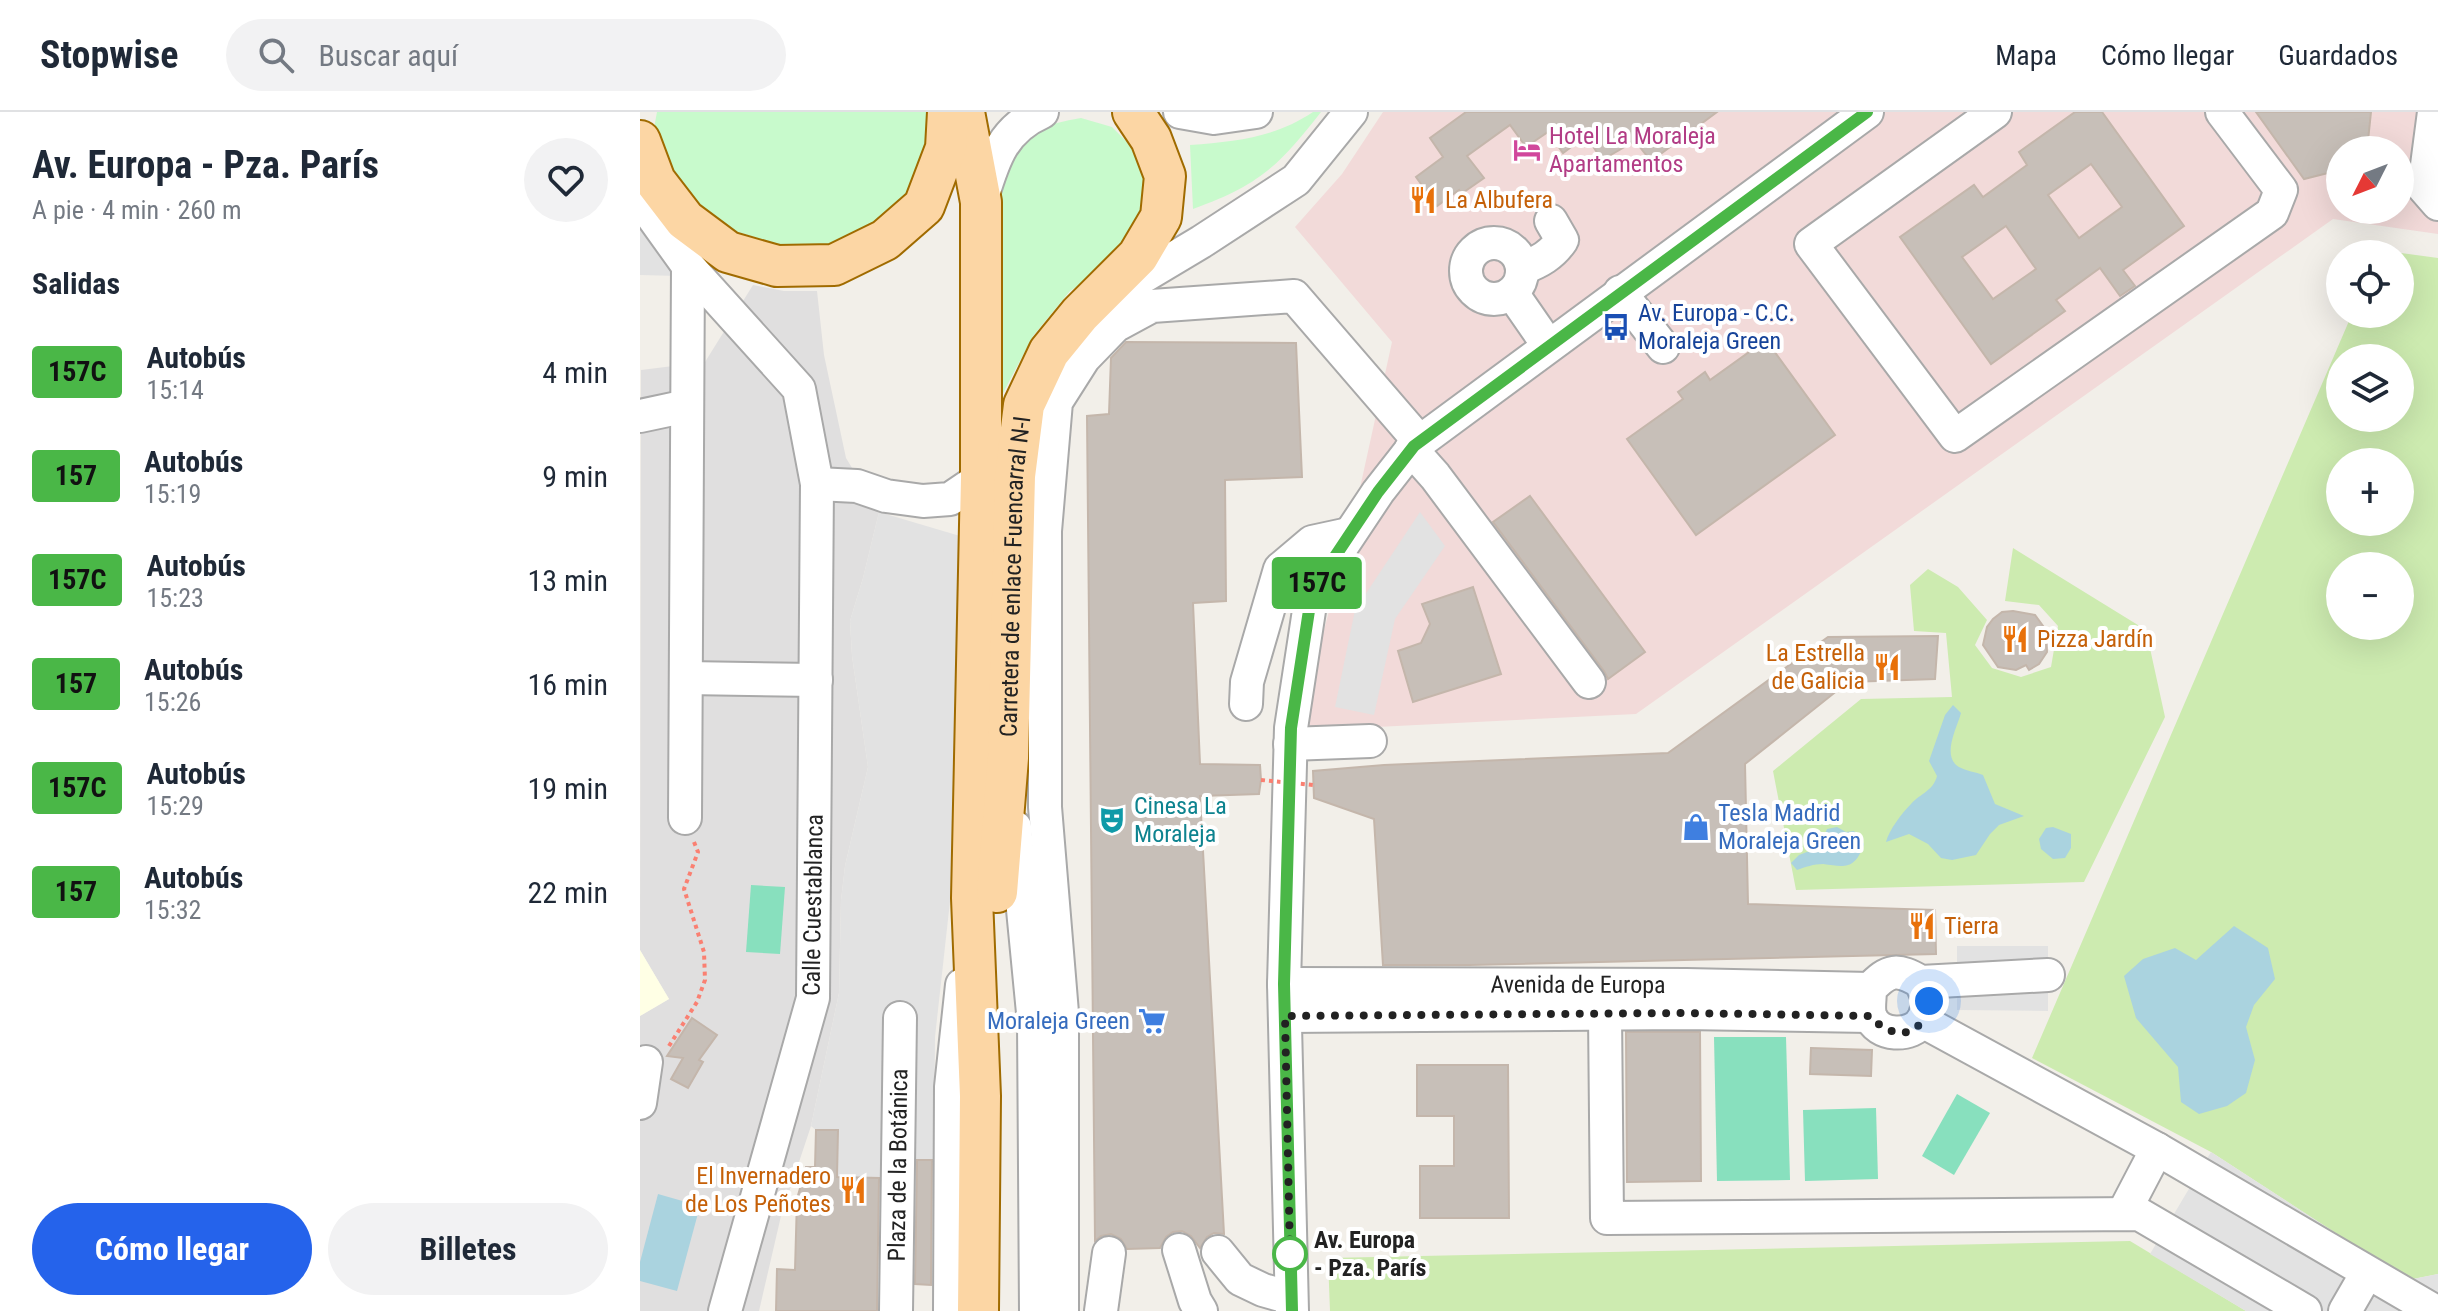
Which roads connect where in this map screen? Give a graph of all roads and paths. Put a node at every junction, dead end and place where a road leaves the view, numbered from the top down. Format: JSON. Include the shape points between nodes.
{"nodes":[{"id":1,"x":948,"y":112,"type":"edge"},
{"id":2,"x":964,"y":112,"type":"edge"},
{"id":3,"x":1042,"y":112,"type":"edge"},
{"id":4,"x":1133,"y":112,"type":"edge"},
{"id":5,"x":1180,"y":112,"type":"edge"},
{"id":6,"x":1256,"y":112,"type":"edge"},
{"id":7,"x":1351,"y":112,"type":"edge"},
{"id":8,"x":1867,"y":112,"type":"edge"},
{"id":9,"x":2222,"y":112,"type":"edge"},
{"id":10,"x":2434,"y":112,"type":"edge"},
{"id":11,"x":1976,"y":117,"type":"edge"},
{"id":12,"x":640,"y":141,"type":"edge"},
{"id":13,"x":640,"y":199,"type":"edge"},
{"id":14,"x":981,"y":202,"type":"junction"},
{"id":15,"x":2438,"y":204,"type":"edge"},
{"id":16,"x":1551,"y":221,"type":"dead end"},
{"id":17,"x":688,"y":266,"type":"junction"},
{"id":18,"x":1620,"y":292,"type":"junction"},
{"id":19,"x":1080,"y":314,"type":"junction"},
{"id":20,"x":1548,"y":345,"type":"junction"},
{"id":21,"x":1663,"y":347,"type":"dead end"},
{"id":22,"x":687,"y":406,"type":"junction"},
{"id":23,"x":640,"y":416,"type":"edge"},
{"id":24,"x":1416,"y":446,"type":"junction"},
{"id":25,"x":981,"y":478,"type":"junction"},
{"id":26,"x":817,"y":484,"type":"junction"},
{"id":27,"x":1349,"y":534,"type":"junction"},
{"id":28,"x":686,"y":678,"type":"junction"},
{"id":29,"x":816,"y":680,"type":"junction"},
{"id":30,"x":1589,"y":682,"type":"dead end"},
{"id":31,"x":1246,"y":704,"type":"dead end"},
{"id":32,"x":1370,"y":741,"type":"dead end"},
{"id":33,"x":1290,"y":744,"type":"junction"},
{"id":34,"x":1008,"y":758,"type":"junction"},
{"id":35,"x":1261,"y":780,"type":"dead end"},
{"id":36,"x":1313,"y":785,"type":"dead end"},
{"id":37,"x":685,"y":818,"type":"joint"},
{"id":38,"x":972,"y":898,"type":"junction"},
{"id":39,"x":2048,"y":975,"type":"dead end"},
{"id":40,"x":1921,"y":982,"type":"junction"},
{"id":41,"x":1284,"y":984,"type":"junction"},
{"id":42,"x":1686,"y":986,"type":"junction"},
{"id":43,"x":1522,"y":987,"type":"junction"},
{"id":44,"x":1870,"y":1002,"type":"junction"},
{"id":45,"x":1605,"y":1014,"type":"junction"},
{"id":46,"x":1285,"y":1016,"type":"junction"},
{"id":47,"x":900,"y":1018,"type":"dead end"},
{"id":48,"x":1922,"y":1021,"type":"junction"},
{"id":49,"x":646,"y":1062,"type":"joint"},
{"id":50,"x":980,"y":1096,"type":"junction"},
{"id":51,"x":640,"y":1103,"type":"edge"},
{"id":52,"x":2157,"y":1149,"type":"junction"},
{"id":53,"x":2123,"y":1214,"type":"junction"},
{"id":54,"x":1179,"y":1250,"type":"dead end"},
{"id":55,"x":1218,"y":1252,"type":"dead end"},
{"id":56,"x":1109,"y":1253,"type":"dead end"},
{"id":57,"x":2367,"y":1273,"type":"junction"},
{"id":58,"x":1291,"y":1304,"type":"edge"},
{"id":59,"x":2433,"y":1308,"type":"edge"},
{"id":60,"x":725,"y":1311,"type":"edge"},
{"id":61,"x":896,"y":1311,"type":"edge"},
{"id":62,"x":950,"y":1311,"type":"edge"},
{"id":63,"x":978,"y":1311,"type":"edge"},
{"id":64,"x":1036,"y":1311,"type":"edge"},
{"id":65,"x":1062,"y":1311,"type":"edge"},
{"id":66,"x":1101,"y":1311,"type":"edge"},
{"id":67,"x":1201,"y":1311,"type":"edge"},
{"id":68,"x":2305,"y":1311,"type":"edge"},
{"id":69,"x":2345,"y":1311,"type":"edge"}],
"edges":[{"from":1,"to":12,"type":"main road","via":[[946,148],[924,206],[885,240],[834,265],[777,266],[728,252],[685,220],[655,181]]},
{"from":2,"to":14,"type":"main road","name":"Carretera de enlace Fuencarral N-I"},
{"from":3,"to":14,"type":"street","via":[[1014,131],[996,152]]},
{"from":4,"to":19,"type":"main road","name":"Carretera de enlace Fuencarral N-I","via":[[1151,139],[1165,176],[1161,217],[1138,256]]},
{"from":5,"to":6,"type":"street","via":[[1214,118]]},
{"from":7,"to":19,"type":"street","via":[[1296,180]]},
{"from":8,"to":18,"type":"street"},
{"from":9,"to":11,"type":"street","via":[[2281,190],[2272,213],[1955,436],[1811,244]]},
{"from":10,"to":15,"type":"street","via":[[2424,188]]},
{"from":13,"to":17,"type":"street","name":"Calle Cuestablanca"},
{"from":14,"to":25,"type":"main road","name":"Carretera de enlace Fuencarral N-I"},
{"from":16,"to":20,"type":"street","via":[[1562,240],[1557,249],[1517,280]]},
{"from":17,"to":22,"type":"street"},
{"from":17,"to":26,"type":"street","name":"Calle Cuestablanca","via":[[799,389]]},
{"from":18,"to":20,"type":"street"},
{"from":18,"to":21,"type":"street"},
{"from":19,"to":34,"type":"main road","name":"Carretera de enlace Fuencarral N-I","via":[[1049,352],[1024,405],[1015,476]]},
{"from":20,"to":24,"type":"street"},
{"from":22,"to":23,"type":"street"},
{"from":22,"to":28,"type":"street"},
{"from":24,"to":27,"type":"street"},
{"from":24,"to":30,"type":"street"},
{"from":24,"to":65,"type":"street","via":[[1294,296],[1152,306],[1115,326],[1084,358],[1056,402],[1045,531],[1045,807],[1062,1013]]},
{"from":25,"to":26,"type":"street","via":[[950,499],[923,501],[857,486]]},
{"from":25,"to":38,"type":"main road","name":"Carretera de enlace Fuencarral N-I"},
{"from":26,"to":29,"type":"street","name":"Calle Cuestablanca"},
{"from":27,"to":31,"type":"street","via":[[1312,542],[1280,569],[1247,682]]},
{"from":27,"to":33,"type":"street","via":[[1312,591]]},
{"from":28,"to":29,"type":"street"},
{"from":28,"to":37,"type":"street"},
{"from":29,"to":60,"type":"street","name":"Calle Cuestablanca","via":[[813,998]]},
{"from":32,"to":33,"type":"street"},
{"from":33,"to":41,"type":"street"},
{"from":34,"to":50,"type":"main road","name":"Carretera de enlace Fuencarral N-I"},
{"from":34,"to":64,"type":"street","via":[[1034,1023]]},
{"from":35,"to":36,"type":"path","bridge":true},
{"from":37,"to":49,"type":"path","via":[[698,852],[684,889],[704,952],[705,980],[697,1002],[670,1041],[667,1058]]},
{"from":38,"to":50,"type":"main road","name":"Carretera de enlace Fuencarral N-I"},
{"from":38,"to":62,"type":"street","via":[[951,1087]]},
{"from":39,"to":40,"type":"street"},
{"from":40,"to":44,"type":"street","via":[[1904,972],[1884,975]]},
{"from":40,"to":48,"type":"street","via":[[1929,1001]]},
{"from":41,"to":43,"type":"street","name":"Avenida de Europa"},
{"from":41,"to":46,"type":"street"},
{"from":42,"to":43,"type":"street","name":"Avenida de Europa"},
{"from":42,"to":44,"type":"street","name":"Avenida de Europa"},
{"from":42,"to":45,"type":"street","name":"Avenida de Europa"},
{"from":43,"to":45,"type":"street","name":"Avenida de Europa"},
{"from":43,"to":46,"type":"street","name":"Avenida de Europa"},
{"from":44,"to":48,"type":"street","via":[[1880,1028],[1910,1031]]},
{"from":45,"to":53,"type":"street","via":[[1607,1218]]},
{"from":46,"to":58,"type":"street"},
{"from":47,"to":61,"type":"street","name":"Plaza de la Botánica"},
{"from":48,"to":52,"type":"street"},
{"from":49,"to":51,"type":"street"},
{"from":50,"to":63,"type":"main road","name":"Carretera de enlace Fuencarral N-I"},
{"from":52,"to":53,"type":"street"},
{"from":52,"to":57,"type":"street"},
{"from":53,"to":68,"type":"street","via":[[2139,1214]]},
{"from":54,"to":67,"type":"street"},
{"from":55,"to":58,"type":"street","via":[[1240,1279]]},
{"from":56,"to":66,"type":"street"},
{"from":57,"to":59,"type":"street"},
{"from":57,"to":69,"type":"street"}]}
